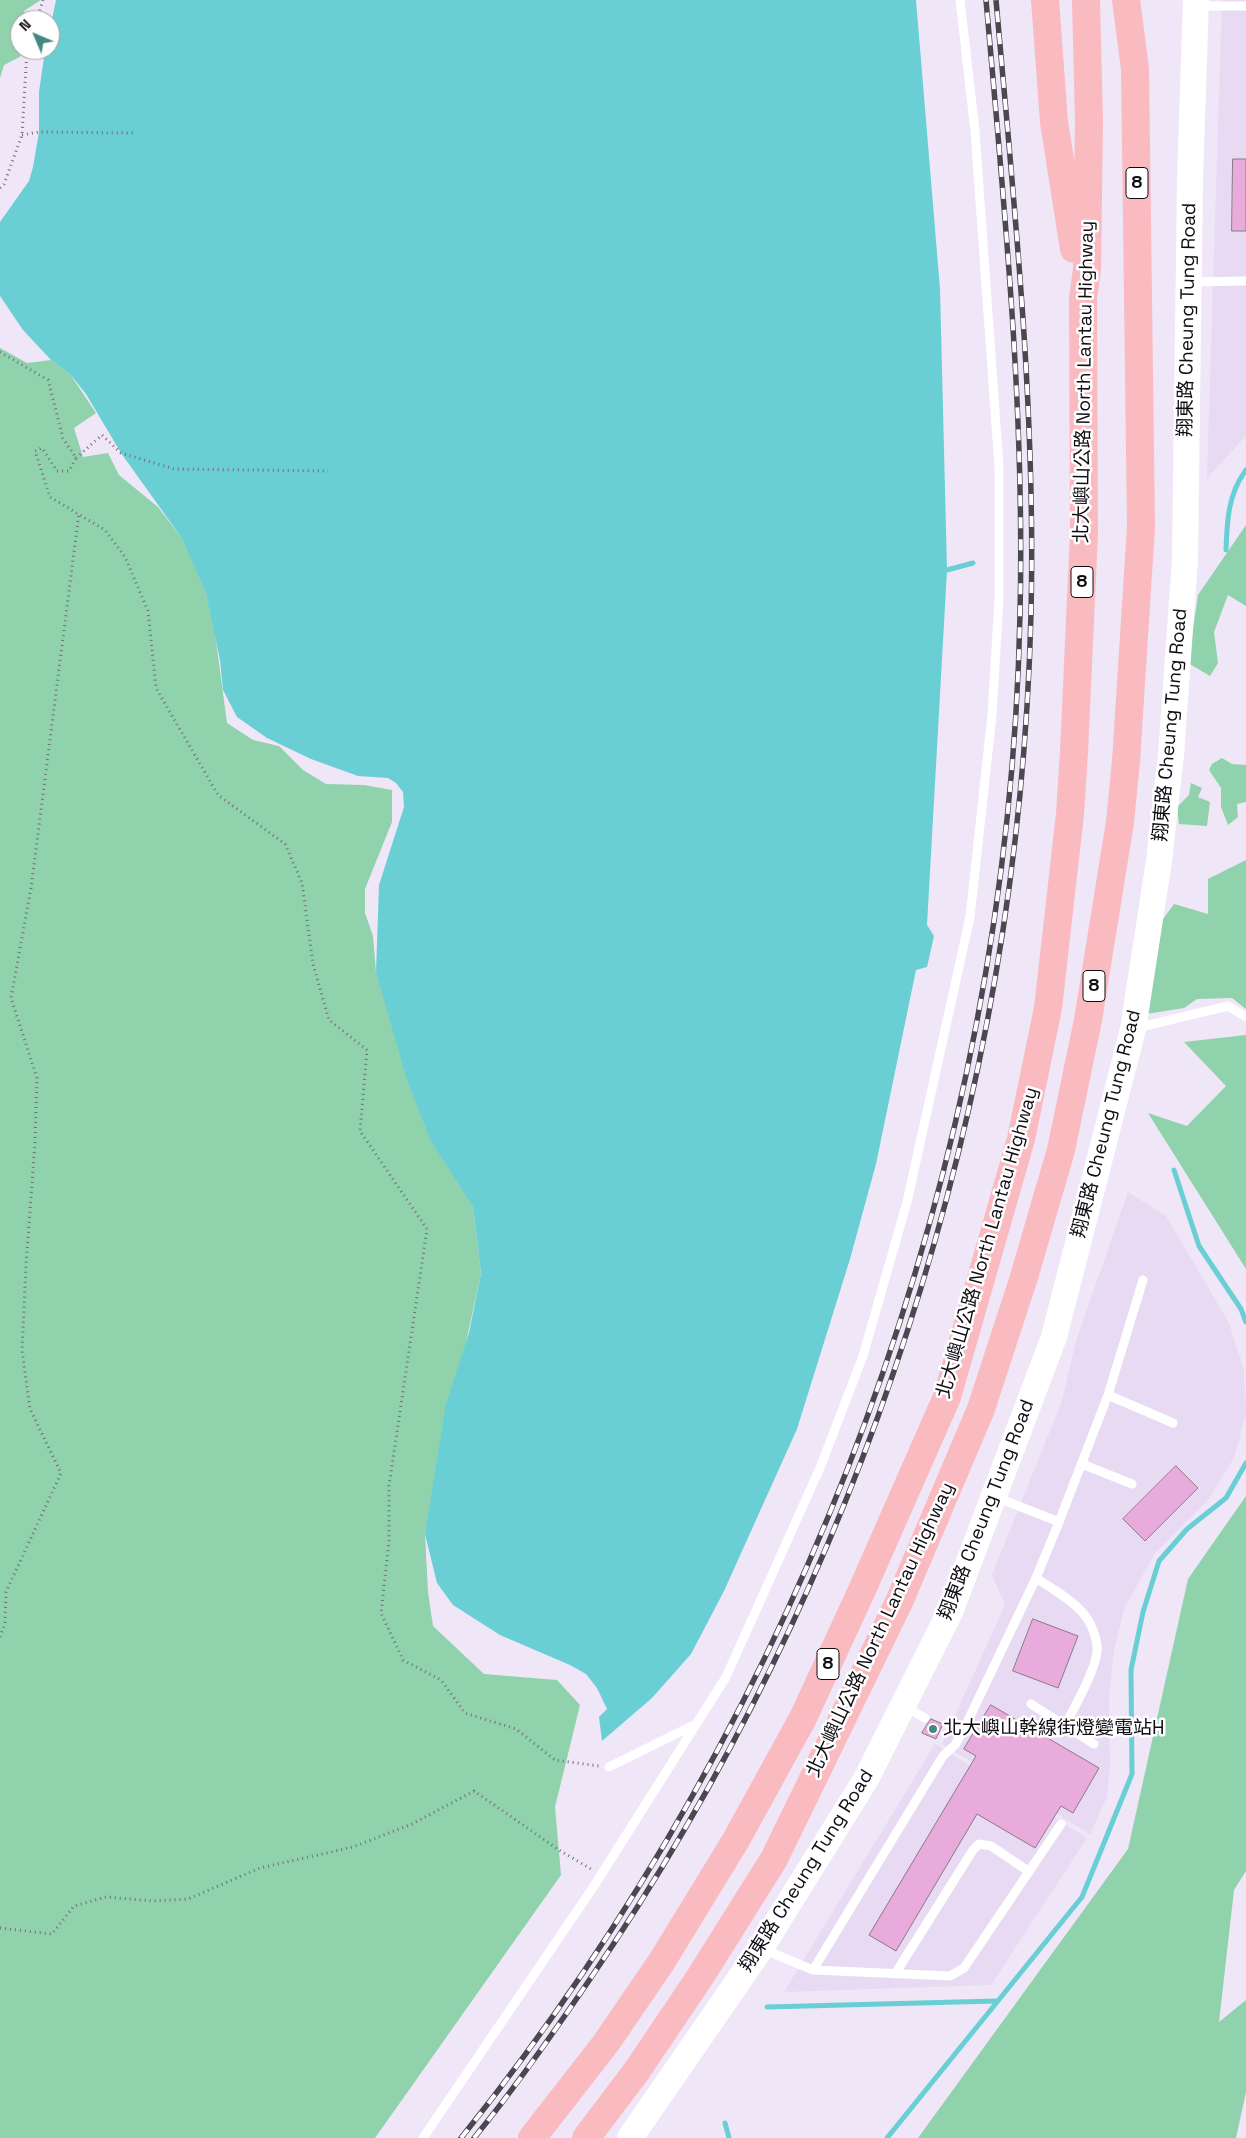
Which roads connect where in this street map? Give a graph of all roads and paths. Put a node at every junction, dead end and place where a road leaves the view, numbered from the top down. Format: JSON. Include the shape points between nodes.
{"nodes":[{"id":1,"x":960,"y":0,"type":"edge"},
{"id":2,"x":1045,"y":0,"type":"edge"},
{"id":3,"x":1086,"y":0,"type":"edge"},
{"id":4,"x":1126,"y":0,"type":"edge"},
{"id":5,"x":1144,"y":0,"type":"edge"},
{"id":6,"x":1196,"y":3,"type":"edge"},
{"id":7,"x":1246,"y":6,"type":"edge"},
{"id":8,"x":26,"y":60,"type":"edge"},
{"id":9,"x":1135,"y":69,"type":"junction"},
{"id":10,"x":136,"y":133,"type":"dead end"},
{"id":11,"x":22,"y":136,"type":"junction"},
{"id":12,"x":0,"y":188,"type":"edge"},
{"id":13,"x":1246,"y":281,"type":"edge"},
{"id":14,"x":1188,"y":282,"type":"junction"},
{"id":15,"x":1083,"y":299,"type":"junction"},
{"id":16,"x":0,"y":352,"type":"edge"},
{"id":17,"x":76,"y":458,"type":"junction"},
{"id":18,"x":328,"y":471,"type":"dead end"},
{"id":19,"x":79,"y":512,"type":"junction"},
{"id":20,"x":1246,"y":1017,"type":"edge"},
{"id":21,"x":1133,"y":1029,"type":"junction"},
{"id":22,"x":1143,"y":1280,"type":"dead end"},
{"id":23,"x":1108,"y":1395,"type":"junction"},
{"id":24,"x":1173,"y":1422,"type":"dead end"},
{"id":25,"x":1082,"y":1464,"type":"junction"},
{"id":26,"x":1132,"y":1484,"type":"dead end"},
{"id":27,"x":994,"y":1496,"type":"junction"},
{"id":28,"x":1059,"y":1522,"type":"junction"},
{"id":29,"x":1036,"y":1578,"type":"junction"},
{"id":30,"x":0,"y":1637,"type":"edge"},
{"id":31,"x":1031,"y":1704,"type":"dead end"},
{"id":32,"x":903,"y":1706,"type":"junction"},
{"id":33,"x":925,"y":1718,"type":"dead end"},
{"id":34,"x":696,"y":1724,"type":"junction"},
{"id":35,"x":1065,"y":1726,"type":"junction"},
{"id":36,"x":1094,"y":1744,"type":"dead end"},
{"id":37,"x":609,"y":1768,"type":"joint"},
{"id":38,"x":1061,"y":1824,"type":"dead end"},
{"id":39,"x":1028,"y":1871,"type":"junction"},
{"id":40,"x":601,"y":1874,"type":"junction"},
{"id":41,"x":0,"y":1928,"type":"edge"},
{"id":42,"x":761,"y":1948,"type":"junction"},
{"id":43,"x":814,"y":1970,"type":"junction"},
{"id":44,"x":895,"y":1974,"type":"junction"},
{"id":45,"x":423,"y":2138,"type":"edge"},
{"id":46,"x":532,"y":2138,"type":"edge"},
{"id":47,"x":586,"y":2138,"type":"edge"},
{"id":48,"x":630,"y":2138,"type":"edge"}],
"edges":[{"from":1,"to":34,"type":"lane","via":[[975,131],[999,467],[999,599],[992,715],[970,917],[907,1202],[863,1356],[820,1468],[726,1677]]},
{"from":2,"to":15,"type":"highway","via":[[1054,122]]},
{"from":3,"to":15,"type":"highway","name":"北大嶼山公路 North Lantau Highway","number":"8","via":[[1088,122]]},
{"from":4,"to":9,"type":"highway","name":"北大嶼山公路 North Lantau Highway","number":"8"},
{"from":5,"to":9,"type":"highway"},
{"from":6,"to":7,"type":"lane"},
{"from":6,"to":14,"type":"main road","name":"翔東路 Cheung Tung Road"},
{"from":8,"to":11,"type":"path"},
{"from":9,"to":47,"type":"highway","name":"北大嶼山公路 North Lantau Highway","number":"8","via":[[1141,527],[1126,761],[1120,822],[1090,1010],[1061,1150],[981,1410],[899,1602],[774,1859],[636,2072]]},
{"from":10,"to":11,"type":"path","via":[[39,132]]},
{"from":11,"to":12,"type":"path"},
{"from":13,"to":14,"type":"lane"},
{"from":14,"to":21,"type":"main road","name":"翔東路 Cheung Tung Road","via":[[1185,559],[1171,755],[1159,861]]},
{"from":15,"to":46,"type":"highway","name":"北大嶼山公路 North Lantau Highway","number":"8","via":[[1084,533],[1074,742],[1070,814],[1048,1008],[1021,1139],[949,1388],[803,1718],[736,1840],[612,2035]]},
{"from":16,"to":17,"type":"path","via":[[48,380],[63,438]]},
{"from":17,"to":18,"type":"path","via":[[102,435],[121,453],[174,469]]},
{"from":17,"to":19,"type":"path","via":[[70,471],[57,471],[42,448],[35,451],[50,496]]},
{"from":19,"to":30,"type":"path","via":[[31,888],[10,998],[37,1078],[22,1350],[30,1409],[61,1472],[6,1592],[5,1623]]},
{"from":19,"to":37,"type":"path","via":[[105,530],[125,557],[148,611],[156,688],[218,795],[285,844],[302,883],[313,964],[329,1020],[367,1050],[360,1130],[427,1229],[389,1486],[389,1541],[381,1613],[403,1660],[442,1680],[465,1713],[516,1729],[555,1760]]},
{"from":20,"to":21,"type":"lane","via":[[1228,1006]]},
{"from":21,"to":27,"type":"main road","name":"翔東路 Cheung Tung Road","via":[[1054,1337]]},
{"from":22,"to":23,"type":"lane"},
{"from":23,"to":24,"type":"lane"},
{"from":23,"to":25,"type":"lane"},
{"from":25,"to":26,"type":"lane"},
{"from":25,"to":28,"type":"lane"},
{"from":27,"to":28,"type":"lane"},
{"from":27,"to":32,"type":"main road","name":"翔東路 Cheung Tung Road","via":[[950,1612]]},
{"from":28,"to":29,"type":"lane"},
{"from":29,"to":35,"type":"lane","via":[[1082,1612],[1091,1625],[1095,1640],[1097,1651],[1092,1668]]},
{"from":29,"to":43,"type":"lane","via":[[955,1745],[943,1756]]},
{"from":31,"to":35,"type":"lane"},
{"from":32,"to":33,"type":"lane"},
{"from":32,"to":42,"type":"main road","name":"翔東路 Cheung Tung Road","via":[[866,1779]]},
{"from":34,"to":37,"type":"lane"},
{"from":34,"to":40,"type":"lane"},
{"from":35,"to":36,"type":"lane"},
{"from":38,"to":39,"type":"lane"},
{"from":39,"to":44,"type":"lane","via":[[957,1974]]},
{"from":39,"to":44,"type":"lane","via":[[991,1846],[978,1844]]},
{"from":40,"to":41,"type":"path","via":[[559,1850],[474,1791],[412,1824],[353,1847],[260,1868],[188,1899],[154,1901],[106,1897],[74,1906],[52,1934]]},
{"from":40,"to":45,"type":"lane"},
{"from":42,"to":43,"type":"lane"},
{"from":42,"to":48,"type":"main road","name":"翔東路 Cheung Tung Road"},
{"from":43,"to":44,"type":"lane"}]}
